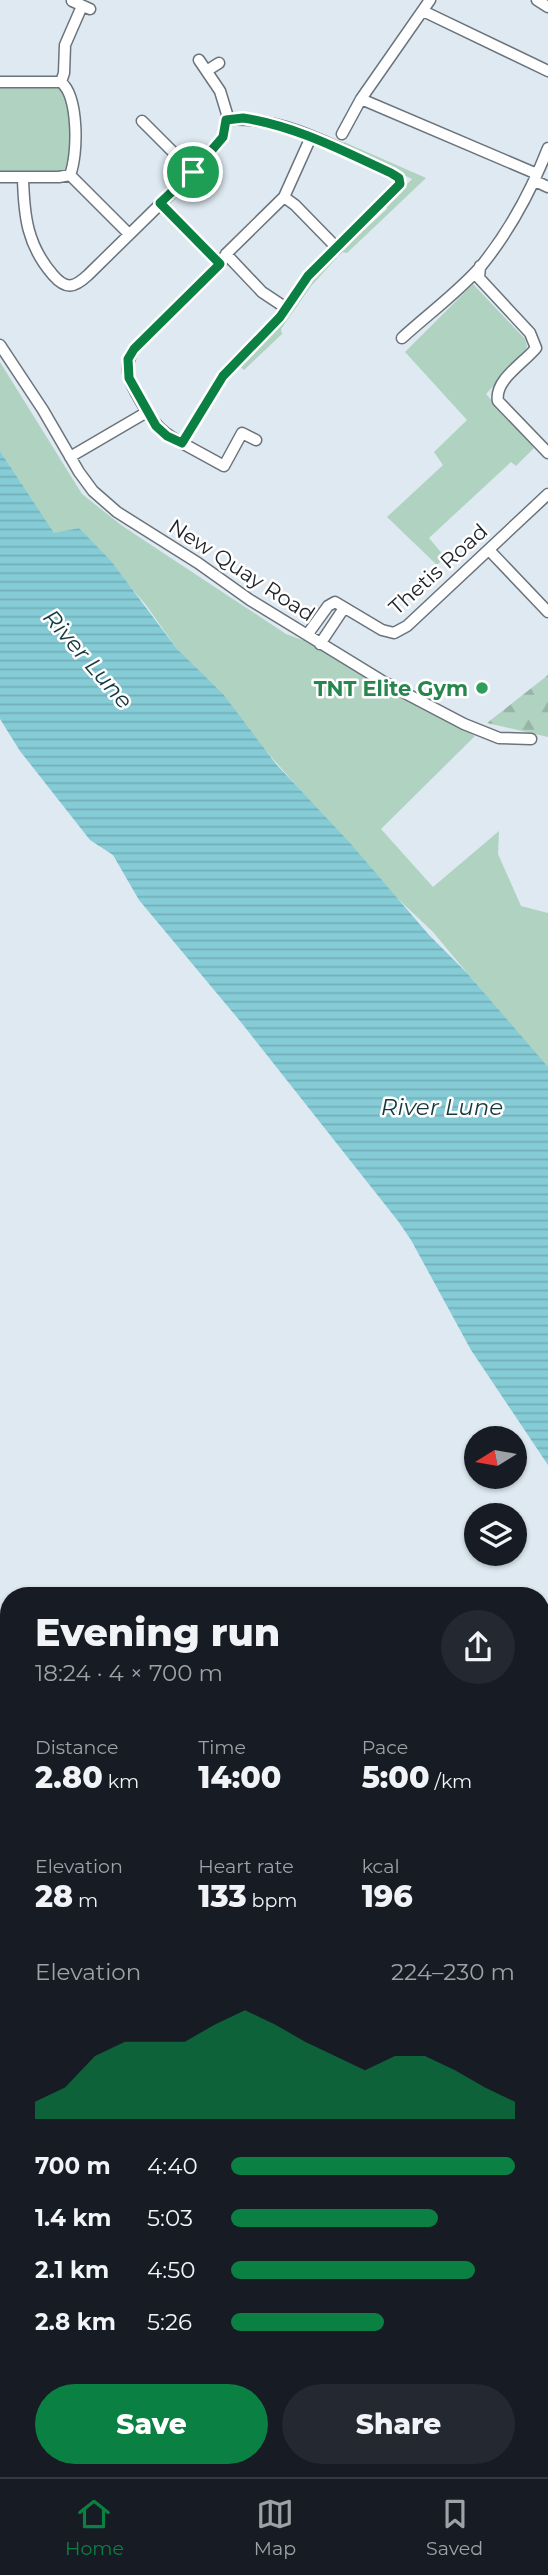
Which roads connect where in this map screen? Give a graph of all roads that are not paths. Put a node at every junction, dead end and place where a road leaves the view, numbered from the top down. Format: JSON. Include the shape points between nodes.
{"nodes":[{"id":1,"x":430,"y":0,"type":"edge"},
{"id":2,"x":537,"y":0,"type":"edge"},
{"id":3,"x":81,"y":6,"type":"edge"},
{"id":4,"x":548,"y":7,"type":"edge"},
{"id":5,"x":423,"y":11,"type":"junction"},
{"id":6,"x":199,"y":60,"type":"dead end"},
{"id":7,"x":219,"y":63,"type":"dead end"},
{"id":8,"x":208,"y":70,"type":"junction"},
{"id":9,"x":548,"y":71,"type":"edge"},
{"id":10,"x":0,"y":82,"type":"edge"},
{"id":11,"x":61,"y":82,"type":"junction"},
{"id":12,"x":361,"y":99,"type":"junction"},
{"id":13,"x":226,"y":120,"type":"junction"},
{"id":14,"x":142,"y":121,"type":"dead end"},
{"id":15,"x":342,"y":134,"type":"dead end"},
{"id":16,"x":311,"y":137,"type":"junction"},
{"id":17,"x":548,"y":148,"type":"edge"},
{"id":18,"x":193,"y":172,"type":"junction"},
{"id":19,"x":70,"y":175,"type":"junction"},
{"id":20,"x":0,"y":177,"type":"edge"},
{"id":21,"x":23,"y":178,"type":"junction"},
{"id":22,"x":536,"y":178,"type":"junction"},
{"id":23,"x":548,"y":187,"type":"edge"},
{"id":24,"x":284,"y":197,"type":"junction"},
{"id":25,"x":160,"y":203,"type":"junction"},
{"id":26,"x":129,"y":234,"type":"junction"},
{"id":27,"x":337,"y":248,"type":"junction"},
{"id":28,"x":226,"y":254,"type":"junction"},
{"id":29,"x":220,"y":264,"type":"junction"},
{"id":30,"x":480,"y":266,"type":"junction"},
{"id":31,"x":286,"y":309,"type":"junction"},
{"id":32,"x":402,"y":338,"type":"dead end"},
{"id":33,"x":0,"y":345,"type":"edge"},
{"id":34,"x":147,"y":412,"type":"junction"},
{"id":35,"x":256,"y":440,"type":"dead end"},
{"id":36,"x":182,"y":443,"type":"junction"},
{"id":37,"x":548,"y":453,"type":"edge"},
{"id":38,"x":70,"y":457,"type":"junction"},
{"id":39,"x":548,"y":494,"type":"edge"},
{"id":40,"x":489,"y":550,"type":"junction"},
{"id":41,"x":344,"y":608,"type":"junction"},
{"id":42,"x":548,"y":612,"type":"edge"},
{"id":43,"x":307,"y":635,"type":"junction"},
{"id":44,"x":320,"y":644,"type":"junction"},
{"id":45,"x":531,"y":739,"type":"dead end"}],
"edges":[{"from":1,"to":5,"type":"street"},
{"from":2,"to":4,"type":"street"},
{"from":3,"to":11,"type":"street","via":[[65,45]]},
{"from":5,"to":9,"type":"street"},
{"from":5,"to":12,"type":"street"},
{"from":6,"to":8,"type":"street"},
{"from":7,"to":8,"type":"street"},
{"from":8,"to":13,"type":"street","via":[[220,91]]},
{"from":10,"to":11,"type":"street"},
{"from":11,"to":19,"type":"street","via":[[74,111]]},
{"from":12,"to":15,"type":"street"},
{"from":12,"to":22,"type":"street"},
{"from":13,"to":16,"type":"street","via":[[272,122]]},
{"from":13,"to":18,"type":"street","via":[[223,137]]},
{"from":14,"to":18,"type":"street"},
{"from":16,"to":24,"type":"street"},
{"from":16,"to":27,"type":"street","via":[[400,181]]},
{"from":17,"to":22,"type":"street"},
{"from":18,"to":25,"type":"street"},
{"from":19,"to":21,"type":"street"},
{"from":19,"to":26,"type":"street"},
{"from":20,"to":21,"type":"street"},
{"from":21,"to":26,"type":"street","via":[[31,241],[62,285],[79,284]]},
{"from":22,"to":23,"type":"street"},
{"from":22,"to":30,"type":"street"},
{"from":24,"to":27,"type":"street"},
{"from":24,"to":28,"type":"street"},
{"from":25,"to":26,"type":"street"},
{"from":25,"to":29,"type":"street"},
{"from":27,"to":31,"type":"street","via":[[308,276]]},
{"from":28,"to":29,"type":"street"},
{"from":28,"to":31,"type":"street","via":[[262,292]]},
{"from":29,"to":34,"type":"street","via":[[128,359],[129,378]]},
{"from":30,"to":32,"type":"street"},
{"from":30,"to":37,"type":"street","via":[[479,278],[530,333],[536,348],[501,383],[498,401]]},
{"from":31,"to":36,"type":"street","via":[[223,376]]},
{"from":33,"to":38,"type":"street","name":"New Quay Road"},
{"from":34,"to":36,"type":"street","via":[[167,436]]},
{"from":34,"to":38,"type":"street"},
{"from":35,"to":36,"type":"street","via":[[242,433],[224,466]]},
{"from":38,"to":43,"type":"street","name":"New Quay Road","via":[[93,491],[117,512]]},
{"from":39,"to":40,"type":"street","name":"Thetis Road"},
{"from":40,"to":41,"type":"street","name":"Thetis Road","via":[[394,633]]},
{"from":40,"to":42,"type":"street"},
{"from":41,"to":43,"type":"street","via":[[335,602],[328,606]]},
{"from":41,"to":44,"type":"street"},
{"from":43,"to":44,"type":"street","name":"New Quay Road"},
{"from":44,"to":45,"type":"street","name":"New Quay Road","via":[[464,724],[499,738]]}]}
